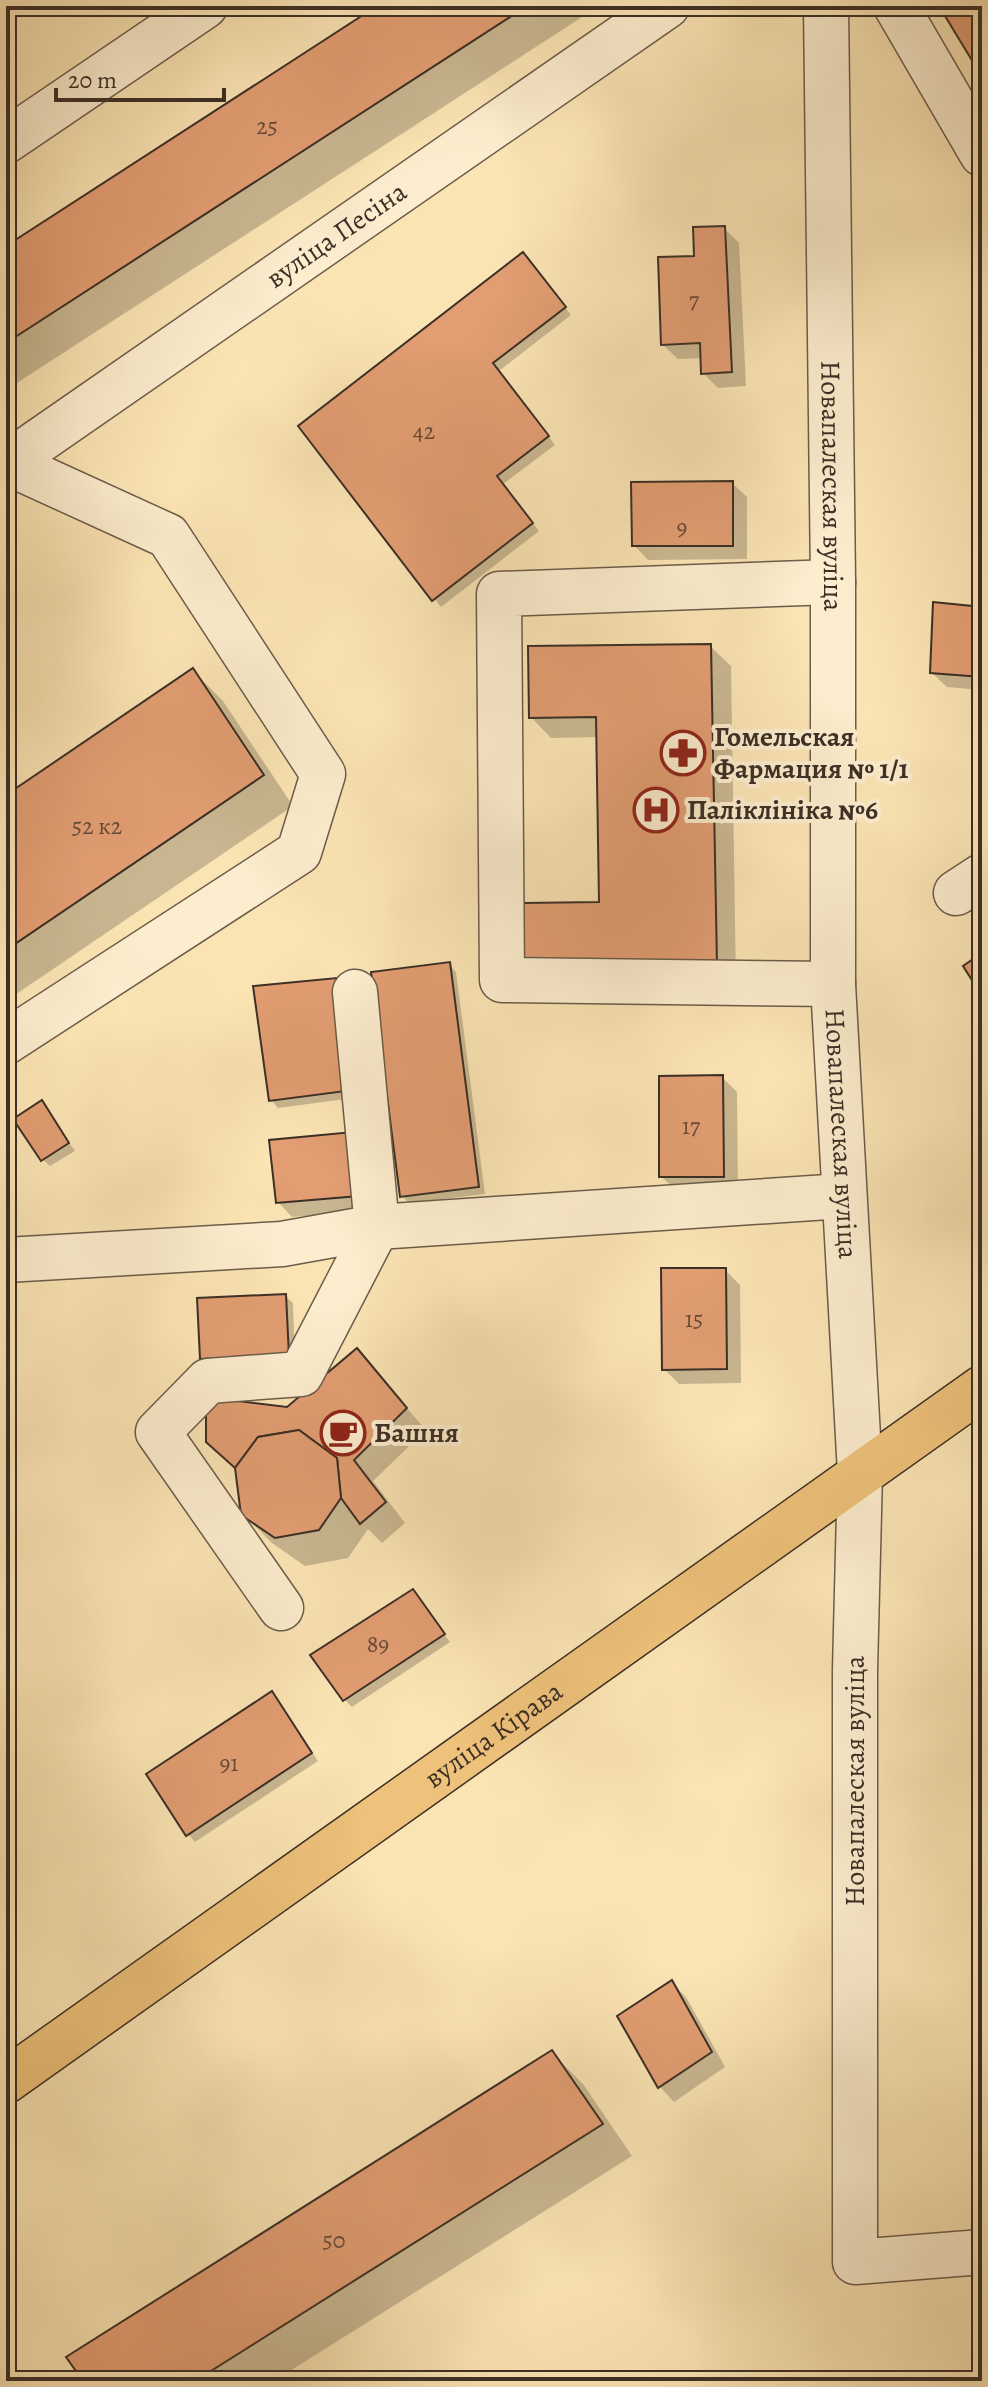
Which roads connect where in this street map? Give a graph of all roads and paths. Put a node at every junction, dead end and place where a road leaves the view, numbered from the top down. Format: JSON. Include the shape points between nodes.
{"nodes":[{"id":1,"x":205,"y":6,"type":"edge"},
{"id":2,"x":667,"y":6,"type":"edge"},
{"id":3,"x":826,"y":6,"type":"edge"},
{"id":4,"x":896,"y":6,"type":"edge"},
{"id":5,"x":6,"y":141,"type":"edge"},
{"id":6,"x":982,"y":154,"type":"edge"},
{"id":7,"x":7,"y":463,"type":"edge"},
{"id":8,"x":833,"y":582,"type":"junction"},
{"id":9,"x":833,"y":984,"type":"junction"},
{"id":10,"x":355,"y":992,"type":"dead end"},
{"id":11,"x":6,"y":1042,"type":"edge"},
{"id":12,"x":843,"y":1196,"type":"junction"},
{"id":13,"x":377,"y":1227,"type":"junction"},
{"id":14,"x":6,"y":1260,"type":"edge"},
{"id":15,"x":982,"y":1388,"type":"edge"},
{"id":16,"x":860,"y":1473,"type":"junction"},
{"id":17,"x":281,"y":1608,"type":"dead end"},
{"id":18,"x":6,"y":2081,"type":"edge"},
{"id":19,"x":982,"y":2252,"type":"edge"}],
"edges":[{"from":1,"to":5,"type":"street"},
{"from":2,"to":7,"type":"street","name":"вуліца Песіна"},
{"from":3,"to":8,"type":"street","name":"Новапалеская вуліца"},
{"from":4,"to":6,"type":"street"},
{"from":7,"to":11,"type":"street","via":[[168,536],[323,774],[299,852]]},
{"from":8,"to":9,"type":"street","name":"Новапалеская вуліца"},
{"from":8,"to":9,"type":"street","via":[[499,594],[502,980]]},
{"from":9,"to":12,"type":"street","name":"Новапалеская вуліца"},
{"from":10,"to":13,"type":"street"},
{"from":12,"to":13,"type":"street"},
{"from":12,"to":16,"type":"street","name":"Новапалеская вуліца"},
{"from":13,"to":14,"type":"street","via":[[282,1244]]},
{"from":13,"to":17,"type":"street","via":[[301,1374],[208,1381],[158,1432]]},
{"from":15,"to":16,"type":"main road","name":"вуліца Кірава"},
{"from":16,"to":18,"type":"main road","name":"вуліца Кірава"},
{"from":16,"to":19,"type":"street","name":"Новапалеская вуліца","via":[[855,2262]]}]}
